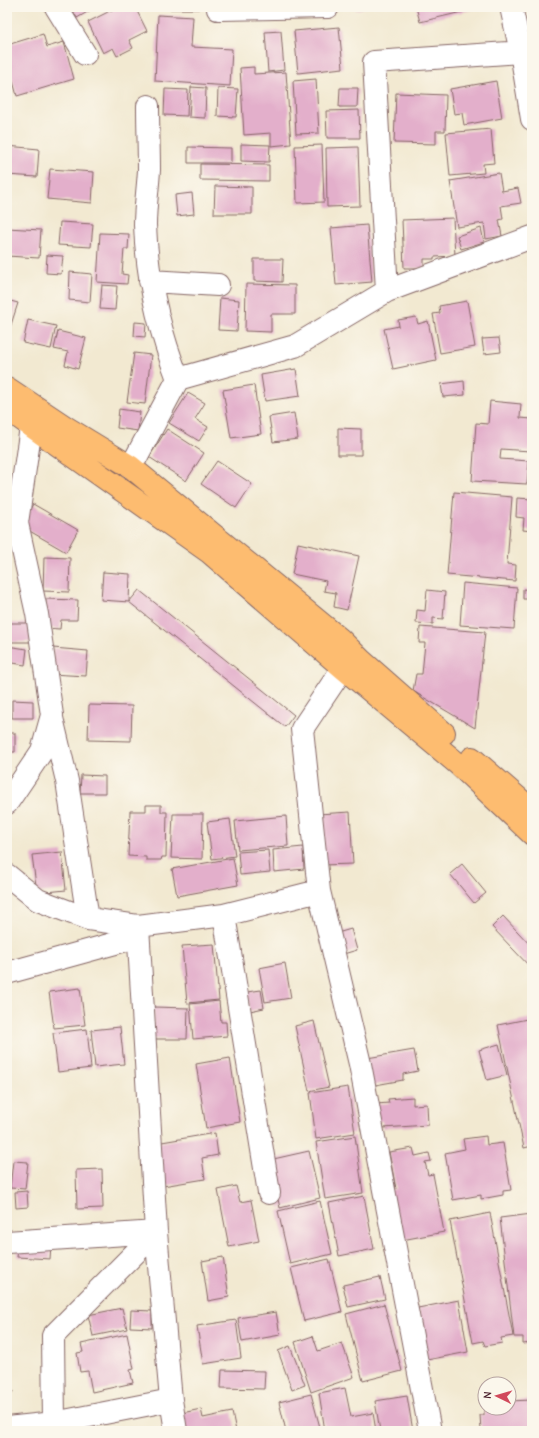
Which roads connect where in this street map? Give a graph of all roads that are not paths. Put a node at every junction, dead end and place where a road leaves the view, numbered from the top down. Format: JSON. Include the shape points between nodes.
{"nodes":[{"id":1,"x":56,"y":7,"type":"edge"},
{"id":2,"x":328,"y":7,"type":"edge"},
{"id":3,"x":511,"y":7,"type":"edge"},
{"id":4,"x":218,"y":9,"type":"dead end"},
{"id":5,"x":521,"y":52,"type":"junction"},
{"id":6,"x":85,"y":54,"type":"dead end"},
{"id":7,"x":148,"y":106,"type":"dead end"},
{"id":8,"x":532,"y":119,"type":"edge"},
{"id":9,"x":532,"y":237,"type":"edge"},
{"id":10,"x":150,"y":281,"type":"junction"},
{"id":11,"x":218,"y":285,"type":"dead end"},
{"id":12,"x":387,"y":291,"type":"junction"},
{"id":13,"x":178,"y":379,"type":"junction"},
{"id":14,"x":7,"y":388,"type":"edge"},
{"id":15,"x":7,"y":410,"type":"edge"},
{"id":16,"x":31,"y":427,"type":"junction"},
{"id":17,"x":130,"y":468,"type":"junction"},
{"id":18,"x":343,"y":668,"type":"junction"},
{"id":19,"x":52,"y":715,"type":"junction"},
{"id":20,"x":7,"y":803,"type":"edge"},
{"id":21,"x":532,"y":810,"type":"edge"},
{"id":22,"x":532,"y":834,"type":"edge"},
{"id":23,"x":7,"y":875,"type":"edge"},
{"id":24,"x":319,"y":892,"type":"junction"},
{"id":25,"x":224,"y":915,"type":"junction"},
{"id":26,"x":88,"y":919,"type":"junction"},
{"id":27,"x":138,"y":926,"type":"junction"},
{"id":28,"x":7,"y":973,"type":"edge"},
{"id":29,"x":269,"y":1193,"type":"dead end"},
{"id":30,"x":156,"y":1232,"type":"junction"},
{"id":31,"x":7,"y":1242,"type":"edge"},
{"id":32,"x":171,"y":1400,"type":"junction"},
{"id":33,"x":54,"y":1423,"type":"junction"},
{"id":34,"x":7,"y":1428,"type":"edge"},
{"id":35,"x":176,"y":1431,"type":"edge"},
{"id":36,"x":430,"y":1431,"type":"edge"}],
"edges":[{"from":1,"to":6,"type":"street"},
{"from":2,"to":4,"type":"street"},
{"from":3,"to":5,"type":"street"},
{"from":5,"to":8,"type":"street"},
{"from":5,"to":12,"type":"street","via":[[374,62]]},
{"from":7,"to":10,"type":"street","via":[[145,224]]},
{"from":9,"to":12,"type":"street"},
{"from":10,"to":11,"type":"street"},
{"from":10,"to":13,"type":"street","via":[[165,345]]},
{"from":12,"to":13,"type":"street","via":[[295,346]]},
{"from":13,"to":17,"type":"street"},
{"from":14,"to":17,"type":"main road"},
{"from":15,"to":16,"type":"main road"},
{"from":16,"to":18,"type":"main road","via":[[209,552]]},
{"from":16,"to":19,"type":"street","via":[[17,523],[37,614]]},
{"from":17,"to":21,"type":"main road","via":[[340,639]]},
{"from":18,"to":22,"type":"main road","via":[[458,764]]},
{"from":18,"to":24,"type":"street","via":[[302,729]]},
{"from":19,"to":20,"type":"street","via":[[42,751]]},
{"from":19,"to":26,"type":"street","via":[[67,781]]},
{"from":23,"to":26,"type":"street","via":[[38,900]]},
{"from":24,"to":25,"type":"street"},
{"from":24,"to":36,"type":"street","via":[[360,1064]]},
{"from":25,"to":27,"type":"street"},
{"from":25,"to":29,"type":"street"},
{"from":26,"to":27,"type":"street"},
{"from":27,"to":28,"type":"street","via":[[124,941]]},
{"from":27,"to":30,"type":"street"},
{"from":30,"to":31,"type":"street"},
{"from":30,"to":32,"type":"street"},
{"from":30,"to":33,"type":"street","via":[[53,1336]]},
{"from":32,"to":33,"type":"street"},
{"from":32,"to":35,"type":"street"},
{"from":33,"to":34,"type":"street"}]}
